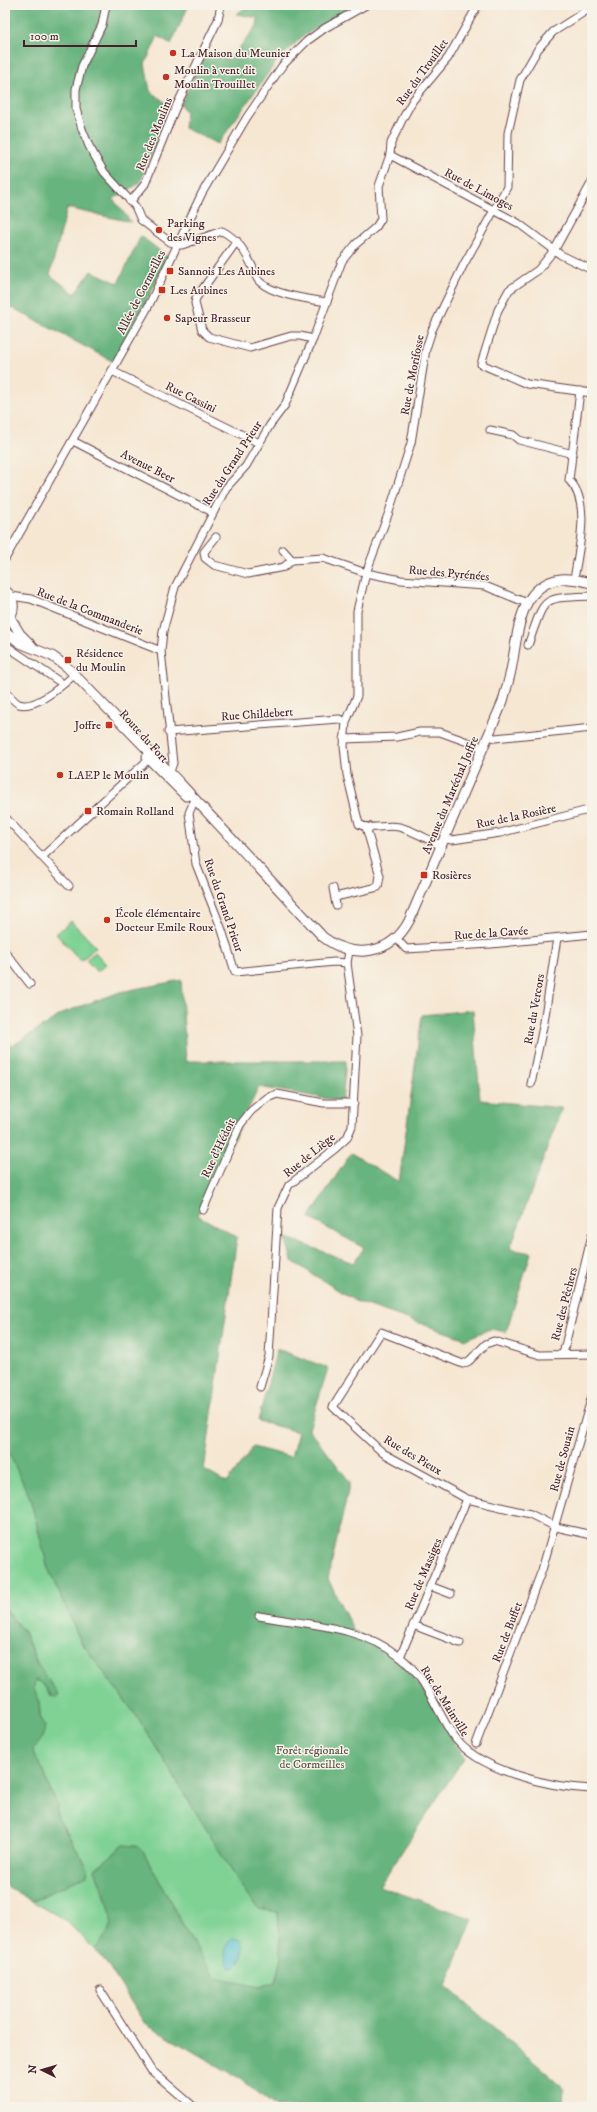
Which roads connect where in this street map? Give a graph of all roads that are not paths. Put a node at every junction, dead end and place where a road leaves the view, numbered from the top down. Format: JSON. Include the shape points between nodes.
{"nodes":[{"id":1,"x":106,"y":5,"type":"edge"},
{"id":2,"x":221,"y":5,"type":"edge"},
{"id":3,"x":366,"y":5,"type":"edge"},
{"id":4,"x":478,"y":5,"type":"edge"},
{"id":5,"x":592,"y":8,"type":"edge"},
{"id":6,"x":390,"y":155,"type":"junction"},
{"id":7,"x":592,"y":182,"type":"edge"},
{"id":8,"x":130,"y":202,"type":"junction"},
{"id":9,"x":495,"y":210,"type":"junction"},
{"id":10,"x":237,"y":241,"type":"junction"},
{"id":11,"x":177,"y":244,"type":"junction"},
{"id":12,"x":555,"y":249,"type":"junction"},
{"id":13,"x":592,"y":270,"type":"edge"},
{"id":14,"x":327,"y":302,"type":"junction"},
{"id":15,"x":313,"y":340,"type":"junction"},
{"id":16,"x":112,"y":371,"type":"junction"},
{"id":17,"x":580,"y":391,"type":"junction"},
{"id":18,"x":592,"y":393,"type":"edge"},
{"id":19,"x":490,"y":430,"type":"dead end"},
{"id":20,"x":73,"y":441,"type":"junction"},
{"id":21,"x":259,"y":443,"type":"junction"},
{"id":22,"x":573,"y":454,"type":"junction"},
{"id":23,"x":212,"y":512,"type":"junction"},
{"id":24,"x":216,"y":538,"type":"dead end"},
{"id":25,"x":198,"y":541,"type":"junction"},
{"id":26,"x":209,"y":546,"type":"junction"},
{"id":27,"x":283,"y":550,"type":"dead end"},
{"id":28,"x":5,"y":559,"type":"edge"},
{"id":29,"x":292,"y":560,"type":"junction"},
{"id":30,"x":366,"y":573,"type":"junction"},
{"id":31,"x":574,"y":580,"type":"junction"},
{"id":32,"x":592,"y":583,"type":"edge"},
{"id":33,"x":8,"y":593,"type":"edge"},
{"id":34,"x":592,"y":596,"type":"edge"},
{"id":35,"x":527,"y":602,"type":"junction"},
{"id":36,"x":8,"y":620,"type":"edge"},
{"id":37,"x":5,"y":631,"type":"edge"},
{"id":38,"x":5,"y":645,"type":"edge"},
{"id":39,"x":528,"y":645,"type":"dead end"},
{"id":40,"x":34,"y":648,"type":"junction"},
{"id":41,"x":161,"y":651,"type":"junction"},
{"id":42,"x":74,"y":675,"type":"junction"},
{"id":43,"x":63,"y":684,"type":"junction"},
{"id":44,"x":5,"y":692,"type":"edge"},
{"id":45,"x":346,"y":722,"type":"junction"},
{"id":46,"x":592,"y":728,"type":"edge"},
{"id":47,"x":168,"y":732,"type":"junction"},
{"id":48,"x":489,"y":736,"type":"junction"},
{"id":49,"x":344,"y":739,"type":"junction"},
{"id":50,"x":484,"y":748,"type":"junction"},
{"id":51,"x":153,"y":759,"type":"junction"},
{"id":52,"x":169,"y":776,"type":"junction"},
{"id":53,"x":179,"y":782,"type":"joint"},
{"id":54,"x":183,"y":794,"type":"joint"},
{"id":55,"x":194,"y":801,"type":"junction"},
{"id":56,"x":592,"y":809,"type":"edge"},
{"id":57,"x":5,"y":817,"type":"edge"},
{"id":58,"x":366,"y":827,"type":"junction"},
{"id":59,"x":443,"y":842,"type":"junction"},
{"id":60,"x":42,"y":857,"type":"junction"},
{"id":61,"x":69,"y":886,"type":"dead end"},
{"id":62,"x":333,"y":888,"type":"dead end"},
{"id":63,"x":335,"y":897,"type":"junction"},
{"id":64,"x":336,"y":905,"type":"dead end"},
{"id":65,"x":592,"y":934,"type":"edge"},
{"id":66,"x":396,"y":938,"type":"junction"},
{"id":67,"x":557,"y":938,"type":"junction"},
{"id":68,"x":350,"y":951,"type":"junction"},
{"id":69,"x":5,"y":952,"type":"edge"},
{"id":70,"x":347,"y":963,"type":"junction"},
{"id":71,"x":30,"y":984,"type":"dead end"},
{"id":72,"x":531,"y":1084,"type":"dead end"},
{"id":73,"x":354,"y":1103,"type":"junction"},
{"id":74,"x":203,"y":1210,"type":"dead end"},
{"id":75,"x":592,"y":1235,"type":"edge"},
{"id":76,"x":563,"y":1354,"type":"junction"},
{"id":77,"x":592,"y":1354,"type":"edge"},
{"id":78,"x":260,"y":1387,"type":"dead end"},
{"id":79,"x":592,"y":1396,"type":"edge"},
{"id":80,"x":467,"y":1499,"type":"junction"},
{"id":81,"x":556,"y":1527,"type":"junction"},
{"id":82,"x":592,"y":1535,"type":"edge"},
{"id":83,"x":430,"y":1586,"type":"junction"},
{"id":84,"x":451,"y":1594,"type":"dead end"},
{"id":85,"x":259,"y":1616,"type":"dead end"},
{"id":86,"x":414,"y":1625,"type":"junction"},
{"id":87,"x":460,"y":1643,"type":"dead end"},
{"id":88,"x":400,"y":1657,"type":"junction"},
{"id":89,"x":476,"y":1744,"type":"dead end"},
{"id":90,"x":592,"y":1790,"type":"edge"},
{"id":91,"x":100,"y":1990,"type":"dead end"},
{"id":92,"x":194,"y":2107,"type":"edge"}],
"edges":[{"from":1,"to":8,"type":"street","via":[[102,26],[82,66],[76,89],[76,109],[82,129],[104,172]]},
{"from":2,"to":8,"type":"street","name":"Rue des Moulins","via":[[218,20],[175,109],[145,184]]},
{"from":3,"to":11,"type":"street","name":"Allée de Cormeilles","via":[[307,41],[282,66],[228,146]]},
{"from":4,"to":6,"type":"street","name":"Rue du Trouillet","via":[[448,58],[413,100],[392,143]]},
{"from":5,"to":9,"type":"street","name":"Rue de Morifosse","via":[[553,32],[538,49],[520,80],[508,133],[507,187]]},
{"from":6,"to":9,"type":"street","name":"Rue de Limoges"},
{"from":6,"to":14,"type":"street","name":"Rue du Grand Prieur","via":[[379,186],[381,219],[342,261]]},
{"from":7,"to":12,"type":"street"},
{"from":8,"to":11,"type":"street","via":[[135,206],[141,220],[170,242]]},
{"from":9,"to":12,"type":"street","name":"Rue de Limoges"},
{"from":9,"to":30,"type":"street","name":"Rue de Morifosse","via":[[464,264],[432,330],[426,350],[411,443]]},
{"from":10,"to":11,"type":"street","via":[[230,235],[218,232],[182,245]]},
{"from":10,"to":14,"type":"street","via":[[248,256],[259,282],[270,289]]},
{"from":10,"to":15,"type":"street","via":[[196,298],[202,330],[209,337],[244,348],[291,336]]},
{"from":11,"to":16,"type":"street","name":"Allée de Cormeilles","via":[[154,296]]},
{"from":12,"to":13,"type":"street","name":"Rue de Limoges","via":[[561,255]]},
{"from":12,"to":17,"type":"street","via":[[538,270],[509,290],[498,310],[481,364],[527,384]]},
{"from":14,"to":15,"type":"street","name":"Rue du Grand Prieur"},
{"from":15,"to":21,"type":"street","name":"Rue du Grand Prieur","via":[[285,405]]},
{"from":16,"to":20,"type":"street","name":"Allée de Cormeilles"},
{"from":16,"to":21,"type":"street","name":"Rue Cassini"},
{"from":17,"to":18,"type":"street"},
{"from":17,"to":22,"type":"street"},
{"from":19,"to":22,"type":"street"},
{"from":20,"to":23,"type":"street","name":"Avenue Beer"},
{"from":20,"to":28,"type":"street","name":"Allée de Cormeilles"},
{"from":21,"to":23,"type":"street","name":"Rue du Grand Prieur","via":[[246,466],[226,488]]},
{"from":22,"to":31,"type":"street","via":[[569,480],[579,493],[582,510]]},
{"from":23,"to":25,"type":"street","name":"Rue du Grand Prieur"},
{"from":24,"to":26,"type":"street"},
{"from":25,"to":26,"type":"street"},
{"from":25,"to":41,"type":"street","name":"Rue du Grand Prieur","via":[[174,586]]},
{"from":26,"to":29,"type":"street","via":[[204,555],[209,562],[244,573],[255,574],[284,567]]},
{"from":27,"to":29,"type":"street"},
{"from":29,"to":30,"type":"street","name":"Rue des Pyrénées","via":[[323,558]]},
{"from":30,"to":35,"type":"street","name":"Rue des Pyrénées","via":[[427,583],[485,586]]},
{"from":30,"to":45,"type":"street","name":"Rue de Morifosse","via":[[357,611],[358,696]]},
{"from":31,"to":32,"type":"street","name":"Avenue du Maréchal Joffre"},
{"from":31,"to":35,"type":"street","name":"Avenue du Maréchal Joffre","via":[[561,579],[550,582]]},
{"from":33,"to":36,"type":"street","via":[[13,609]]},
{"from":33,"to":41,"type":"street","name":"Rue de la Commanderie","via":[[31,599]]},
{"from":34,"to":39,"type":"street","via":[[550,599],[542,606]]},
{"from":35,"to":48,"type":"street","name":"Avenue du Maréchal Joffre","via":[[519,621],[506,690]]},
{"from":36,"to":40,"type":"street","name":"Route du Fort"},
{"from":37,"to":40,"type":"street","name":"Route du Fort","via":[[20,643]]},
{"from":38,"to":43,"type":"street"},
{"from":40,"to":42,"type":"street","name":"Route du Fort","via":[[59,661]]},
{"from":41,"to":47,"type":"street","name":"Rue du Grand Prieur"},
{"from":42,"to":43,"type":"street"},
{"from":42,"to":51,"type":"street","name":"Route du Fort"},
{"from":43,"to":44,"type":"street","via":[[54,692],[26,705],[17,703]]},
{"from":45,"to":47,"type":"street","name":"Rue Childebert","via":[[339,720]]},
{"from":45,"to":49,"type":"street","name":"Rue de Morifosse"},
{"from":46,"to":48,"type":"street","via":[[495,738]]},
{"from":47,"to":52,"type":"street","name":"Rue du Grand Prieur","via":[[173,763]]},
{"from":48,"to":50,"type":"street","name":"Avenue du Maréchal Joffre"},
{"from":49,"to":50,"type":"street","via":[[440,732]]},
{"from":49,"to":58,"type":"street","name":"Rue de Morifosse","via":[[346,775],[352,801],[359,824]]},
{"from":50,"to":59,"type":"street","name":"Avenue du Maréchal Joffre"},
{"from":51,"to":52,"type":"street","name":"Route du Fort"},
{"from":51,"to":60,"type":"street"},
{"from":52,"to":53,"type":"street","name":"Route du Fort"},
{"from":52,"to":54,"type":"street","name":"Route du Fort"},
{"from":53,"to":55,"type":"street","name":"Avenue du Maréchal Joffre"},
{"from":54,"to":55,"type":"street","name":"Avenue du Maréchal Joffre"},
{"from":55,"to":68,"type":"street","name":"Avenue du Maréchal Joffre","via":[[318,932],[335,945]]},
{"from":55,"to":70,"type":"street","name":"Rue du Grand Prieur","via":[[189,813],[196,864],[222,930],[235,972],[334,962]]},
{"from":56,"to":59,"type":"street","name":"Rue de la Rosière","via":[[500,833]]},
{"from":57,"to":60,"type":"street"},
{"from":58,"to":59,"type":"street","via":[[400,827]]},
{"from":58,"to":63,"type":"street","name":"Rue de Morifosse","via":[[380,876],[378,887]]},
{"from":59,"to":66,"type":"street","name":"Avenue du Maréchal Joffre","via":[[409,921]]},
{"from":60,"to":61,"type":"street"},
{"from":62,"to":63,"type":"street"},
{"from":63,"to":64,"type":"street"},
{"from":65,"to":67,"type":"street","name":"Rue de la Cavée"},
{"from":66,"to":67,"type":"street","name":"Rue de la Cavée","via":[[406,949]]},
{"from":66,"to":68,"type":"street","name":"Avenue du Maréchal Joffre","via":[[373,950]]},
{"from":67,"to":72,"type":"street","name":"Rue du Vercors"},
{"from":68,"to":70,"type":"street"},
{"from":69,"to":71,"type":"street"},
{"from":70,"to":73,"type":"street","name":"Rue de Liège","via":[[357,1036]]},
{"from":73,"to":74,"type":"street","name":"Rue d'Hédoit","via":[[324,1102],[277,1094],[267,1098],[251,1111],[240,1125]]},
{"from":73,"to":78,"type":"street","name":"Rue de Liège","via":[[352,1126],[347,1138],[288,1185],[278,1208],[269,1356]]},
{"from":75,"to":76,"type":"street","name":"Rue des Pêchers"},
{"from":76,"to":77,"type":"street"},
{"from":76,"to":80,"type":"street","name":"Rue des Pieux","via":[[540,1354],[494,1340],[463,1364],[381,1332],[333,1408],[383,1453]]},
{"from":79,"to":81,"type":"street","name":"Rue de Souain"},
{"from":80,"to":81,"type":"street","name":"Rue des Pieux","via":[[530,1514]]},
{"from":80,"to":83,"type":"street","name":"Rue de Massiges"},
{"from":81,"to":82,"type":"street","name":"Rue des Pieux"},
{"from":81,"to":89,"type":"street","name":"Rue de Buffet"},
{"from":83,"to":84,"type":"street"},
{"from":83,"to":86,"type":"street","name":"Rue de Massiges"},
{"from":85,"to":88,"type":"street","name":"Rue de Mainville","via":[[309,1622],[371,1638]]},
{"from":86,"to":87,"type":"street"},
{"from":86,"to":88,"type":"street","name":"Rue de Massiges"},
{"from":88,"to":90,"type":"street","name":"Rue de Mainville","via":[[414,1670],[430,1693],[459,1745],[470,1753],[520,1776],[549,1784]]},
{"from":91,"to":92,"type":"street","via":[[151,2070]]}]}
